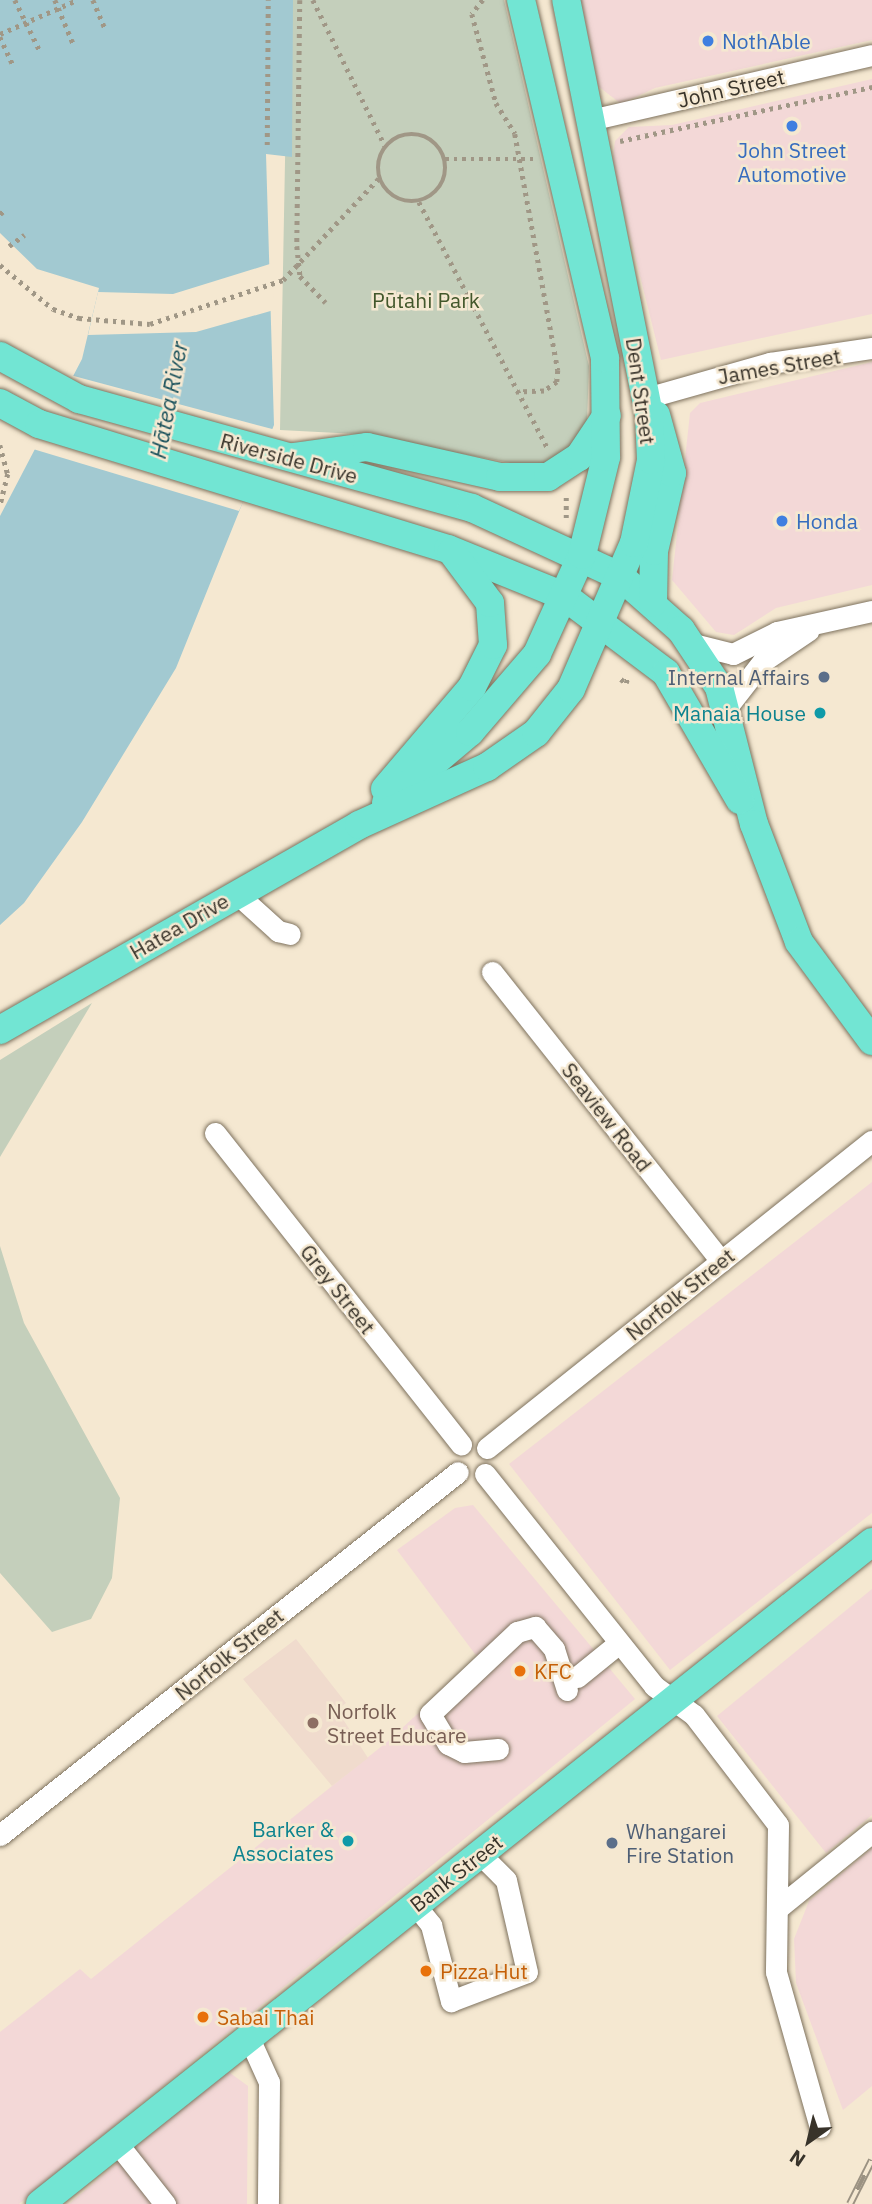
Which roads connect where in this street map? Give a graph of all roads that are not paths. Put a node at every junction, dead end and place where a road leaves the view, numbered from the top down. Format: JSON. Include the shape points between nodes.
{"nodes":[{"id":1,"x":522,"y":0,"type":"edge"},
{"id":2,"x":566,"y":0,"type":"edge"},
{"id":3,"x":872,"y":55,"type":"edge"},
{"id":4,"x":590,"y":120,"type":"junction"},
{"id":5,"x":872,"y":348,"type":"edge"},
{"id":6,"x":0,"y":356,"type":"edge"},
{"id":7,"x":646,"y":397,"type":"junction"},
{"id":8,"x":0,"y":403,"type":"edge"},
{"id":9,"x":609,"y":413,"type":"junction"},
{"id":10,"x":279,"y":457,"type":"junction"},
{"id":11,"x":447,"y":549,"type":"junction"},
{"id":12,"x":582,"y":555,"type":"junction"},
{"id":13,"x":621,"y":578,"type":"junction"},
{"id":14,"x":564,"y":596,"type":"junction"},
{"id":15,"x":653,"y":604,"type":"junction"},
{"id":16,"x":872,"y":611,"type":"edge"},
{"id":17,"x":603,"y":622,"type":"junction"},
{"id":18,"x":819,"y":624,"type":"junction"},
{"id":19,"x":693,"y":644,"type":"junction"},
{"id":20,"x":727,"y":707,"type":"junction"},
{"id":21,"x":754,"y":824,"type":"junction"},
{"id":22,"x":359,"y":825,"type":"junction"},
{"id":23,"x":236,"y":893,"type":"junction"},
{"id":24,"x":290,"y":934,"type":"dead end"},
{"id":25,"x":492,"y":972,"type":"dead end"},
{"id":26,"x":0,"y":1030,"type":"edge"},
{"id":27,"x":872,"y":1041,"type":"edge"},
{"id":28,"x":215,"y":1133,"type":"dead end"},
{"id":29,"x":872,"y":1141,"type":"edge"},
{"id":30,"x":721,"y":1261,"type":"junction"},
{"id":31,"x":461,"y":1444,"type":"junction"},
{"id":32,"x":487,"y":1448,"type":"junction"},
{"id":33,"x":458,"y":1472,"type":"junction"},
{"id":34,"x":485,"y":1474,"type":"junction"},
{"id":35,"x":872,"y":1542,"type":"edge"},
{"id":36,"x":619,"y":1643,"type":"junction"},
{"id":37,"x":674,"y":1700,"type":"junction"},
{"id":38,"x":498,"y":1749,"type":"dead end"},
{"id":39,"x":872,"y":1832,"type":"edge"},
{"id":40,"x":0,"y":1836,"type":"edge"},
{"id":41,"x":480,"y":1854,"type":"junction"},
{"id":42,"x":415,"y":1905,"type":"junction"},
{"id":43,"x":778,"y":1908,"type":"junction"},
{"id":44,"x":249,"y":2038,"type":"junction"},
{"id":45,"x":820,"y":2127,"type":"dead end"},
{"id":46,"x":117,"y":2143,"type":"junction"},
{"id":47,"x":44,"y":2203,"type":"edge"},
{"id":48,"x":165,"y":2204,"type":"edge"},
{"id":49,"x":268,"y":2204,"type":"edge"}],
"edges":[{"from":1,"to":9,"type":"main road","name":"Dent Street","via":[[605,358]]},
{"from":2,"to":4,"type":"main road","name":"Dent Street"},
{"from":3,"to":4,"type":"street","name":"John Street"},
{"from":4,"to":7,"type":"main road","name":"Dent Street"},
{"from":5,"to":7,"type":"street","name":"James Street","via":[[770,363]]},
{"from":6,"to":10,"type":"main road","name":"Riverside Drive","via":[[49,388]]},
{"from":7,"to":13,"type":"main road","name":"Dent Street","via":[[647,494]]},
{"from":7,"to":15,"type":"main road","via":[[671,452],[653,559]]},
{"from":8,"to":11,"type":"main road","name":"Riverside Drive","via":[[39,424]]},
{"from":9,"to":10,"type":"main road","via":[[564,481],[500,477],[367,447]]},
{"from":9,"to":12,"type":"main road","name":"Dent Street","via":[[606,457]]},
{"from":10,"to":12,"type":"main road","name":"Riverside Drive","via":[[472,508]]},
{"from":11,"to":14,"type":"main road","name":"Riverside Drive"},
{"from":11,"to":22,"type":"main road","via":[[490,603],[495,634],[490,656],[472,687]]},
{"from":12,"to":13,"type":"main road","name":"Riverside Drive"},
{"from":12,"to":14,"type":"main road","name":"Dent Street"},
{"from":13,"to":15,"type":"main road"},
{"from":13,"to":17,"type":"main road","name":"Dent Street"},
{"from":14,"to":17,"type":"main road","name":"Riverside Drive"},
{"from":14,"to":22,"type":"main road","name":"Hatea Drive","via":[[537,654],[490,712]]},
{"from":15,"to":19,"type":"main road"},
{"from":16,"to":18,"type":"street"},
{"from":17,"to":21,"type":"main road","via":[[666,673]]},
{"from":17,"to":22,"type":"main road","name":"Hatea Drive","via":[[571,689],[536,733],[487,767]]},
{"from":18,"to":19,"type":"street","via":[[776,632],[733,654]]},
{"from":18,"to":20,"type":"street","via":[[763,661]]},
{"from":19,"to":20,"type":"main road"},
{"from":20,"to":21,"type":"main road"},
{"from":21,"to":27,"type":"main road","via":[[799,942]]},
{"from":22,"to":23,"type":"main road","name":"Hatea Drive"},
{"from":23,"to":24,"type":"street","via":[[278,931]]},
{"from":23,"to":26,"type":"main road","name":"Hatea Drive"},
{"from":25,"to":30,"type":"street","name":"Seaview Road"},
{"from":28,"to":31,"type":"street","name":"Grey Street"},
{"from":29,"to":30,"type":"street","name":"Norfolk Street"},
{"from":30,"to":32,"type":"street","name":"Norfolk Street"},
{"from":31,"to":32,"type":"street","via":[[478,1441]]},
{"from":31,"to":33,"type":"street","via":[[454,1455]]},
{"from":32,"to":34,"type":"street","via":[[491,1464]]},
{"from":33,"to":34,"type":"street","via":[[468,1478]]},
{"from":33,"to":40,"type":"street","name":"Norfolk Street"},
{"from":34,"to":36,"type":"street"},
{"from":35,"to":37,"type":"main road","name":"Bank Street"},
{"from":36,"to":37,"type":"street","via":[[654,1686]]},
{"from":36,"to":38,"type":"street","via":[[572,1684],[554,1649],[535,1627],[517,1632],[430,1714],[448,1744],[464,1752]]},
{"from":37,"to":41,"type":"main road","name":"Bank Street"},
{"from":37,"to":43,"type":"street","via":[[694,1715],[778,1825]]},
{"from":39,"to":43,"type":"street"},
{"from":41,"to":42,"type":"main road","name":"Bank Street"},
{"from":41,"to":42,"type":"street","via":[[506,1880],[527,1972],[451,2001],[431,1925]]},
{"from":42,"to":44,"type":"main road","name":"Bank Street"},
{"from":43,"to":45,"type":"street","via":[[776,1972]]},
{"from":44,"to":46,"type":"main road","name":"Bank Street"},
{"from":44,"to":49,"type":"street","via":[[270,2082]]},
{"from":46,"to":47,"type":"main road","name":"Bank Street"},
{"from":46,"to":48,"type":"street"}]}
